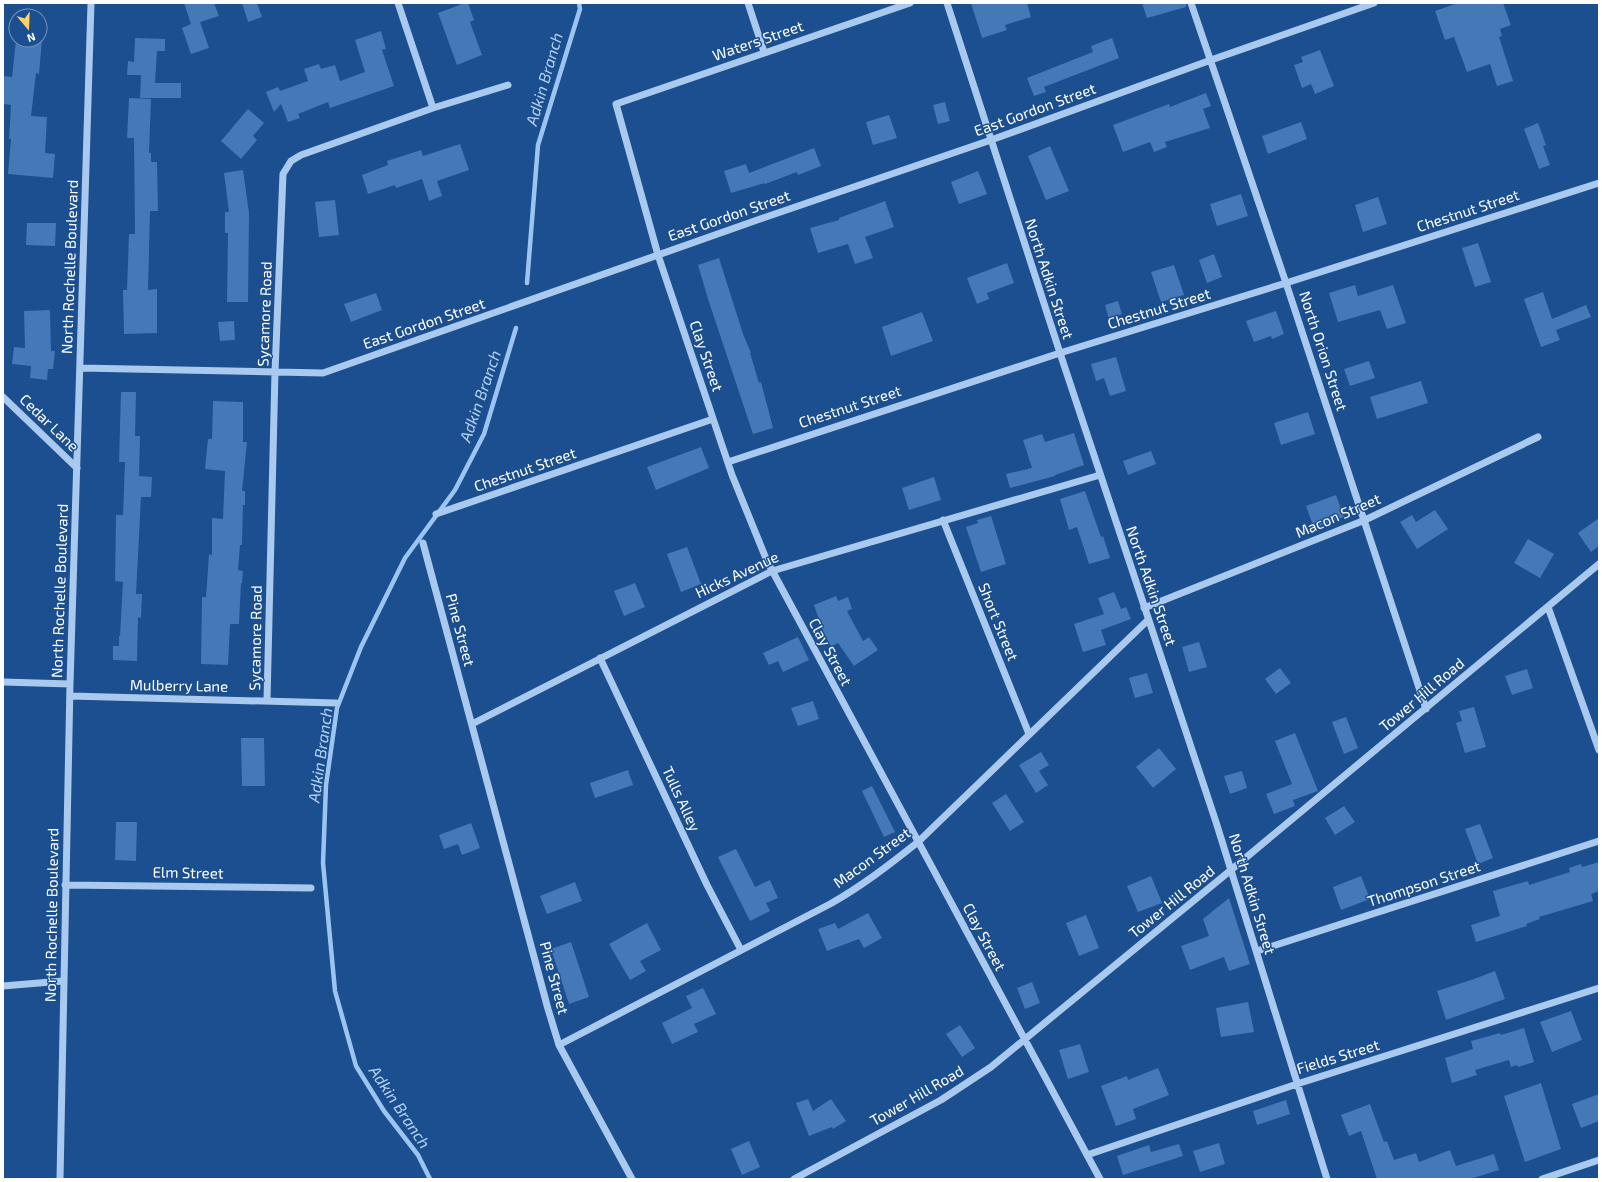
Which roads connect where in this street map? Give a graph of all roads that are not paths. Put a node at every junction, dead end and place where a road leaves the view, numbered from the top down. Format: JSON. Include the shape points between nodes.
{"nodes":[{"id":1,"x":91,"y":3,"type":"edge"},
{"id":2,"x":398,"y":3,"type":"edge"},
{"id":3,"x":748,"y":3,"type":"edge"},
{"id":4,"x":910,"y":3,"type":"edge"},
{"id":5,"x":947,"y":3,"type":"edge"},
{"id":6,"x":1191,"y":3,"type":"edge"},
{"id":7,"x":1374,"y":3,"type":"edge"},
{"id":8,"x":764,"y":52,"type":"junction"},
{"id":9,"x":1211,"y":60,"type":"junction"},
{"id":10,"x":508,"y":85,"type":"dead end"},
{"id":11,"x":616,"y":104,"type":"joint"},
{"id":12,"x":433,"y":108,"type":"junction"},
{"id":13,"x":991,"y":140,"type":"junction"},
{"id":14,"x":1599,"y":183,"type":"edge"},
{"id":15,"x":658,"y":255,"type":"junction"},
{"id":16,"x":1286,"y":283,"type":"junction"},
{"id":17,"x":1060,"y":353,"type":"junction"},
{"id":18,"x":80,"y":368,"type":"junction"},
{"id":19,"x":275,"y":372,"type":"junction"},
{"id":20,"x":3,"y":396,"type":"edge"},
{"id":21,"x":713,"y":419,"type":"junction"},
{"id":22,"x":1538,"y":436,"type":"dead end"},
{"id":23,"x":728,"y":462,"type":"junction"},
{"id":24,"x":77,"y":468,"type":"junction"},
{"id":25,"x":1100,"y":475,"type":"junction"},
{"id":26,"x":436,"y":514,"type":"dead end"},
{"id":27,"x":943,"y":520,"type":"junction"},
{"id":28,"x":1365,"y":520,"type":"junction"},
{"id":29,"x":423,"y":543,"type":"dead end"},
{"id":30,"x":1599,"y":564,"type":"edge"},
{"id":31,"x":772,"y":571,"type":"junction"},
{"id":32,"x":1548,"y":607,"type":"junction"},
{"id":33,"x":1144,"y":608,"type":"junction"},
{"id":34,"x":1148,"y":620,"type":"junction"},
{"id":35,"x":600,"y":658,"type":"junction"},
{"id":36,"x":3,"y":682,"type":"edge"},
{"id":37,"x":70,"y":684,"type":"junction"},
{"id":38,"x":70,"y":696,"type":"junction"},
{"id":39,"x":267,"y":701,"type":"junction"},
{"id":40,"x":336,"y":703,"type":"dead end"},
{"id":41,"x":1426,"y":709,"type":"junction"},
{"id":42,"x":472,"y":724,"type":"junction"},
{"id":43,"x":1029,"y":734,"type":"junction"},
{"id":44,"x":1599,"y":750,"type":"edge"},
{"id":45,"x":1599,"y":841,"type":"edge"},
{"id":46,"x":918,"y":842,"type":"junction"},
{"id":47,"x":1232,"y":870,"type":"junction"},
{"id":48,"x":65,"y":885,"type":"junction"},
{"id":49,"x":311,"y":888,"type":"dead end"},
{"id":50,"x":741,"y":950,"type":"junction"},
{"id":51,"x":1257,"y":951,"type":"junction"},
{"id":52,"x":63,"y":981,"type":"junction"},
{"id":53,"x":3,"y":986,"type":"edge"},
{"id":54,"x":1599,"y":988,"type":"edge"},
{"id":55,"x":1024,"y":1040,"type":"junction"},
{"id":56,"x":560,"y":1045,"type":"junction"},
{"id":57,"x":1297,"y":1084,"type":"junction"},
{"id":58,"x":1086,"y":1155,"type":"junction"},
{"id":59,"x":1599,"y":1160,"type":"edge"},
{"id":60,"x":60,"y":1179,"type":"edge"},
{"id":61,"x":632,"y":1179,"type":"edge"},
{"id":62,"x":794,"y":1179,"type":"edge"},
{"id":63,"x":1100,"y":1179,"type":"edge"},
{"id":64,"x":1327,"y":1179,"type":"edge"},
{"id":65,"x":1542,"y":1179,"type":"edge"}],
"edges":[{"from":1,"to":18,"type":"street","name":"North Rochelle Boulevard"},
{"from":2,"to":12,"type":"street"},
{"from":3,"to":8,"type":"street"},
{"from":4,"to":8,"type":"street","name":"Waters Street"},
{"from":5,"to":13,"type":"street","name":"North Adkin Street"},
{"from":6,"to":9,"type":"street","name":"North Orion Street"},
{"from":7,"to":9,"type":"street","name":"East Gordon Street"},
{"from":8,"to":11,"type":"street","name":"Waters Street"},
{"from":9,"to":13,"type":"street","name":"East Gordon Street"},
{"from":9,"to":16,"type":"street","name":"North Orion Street"},
{"from":10,"to":12,"type":"street","name":"Sycamore Road"},
{"from":11,"to":15,"type":"street","name":"Clay Street"},
{"from":12,"to":19,"type":"street","name":"Sycamore Road","via":[[301,155],[291,161],[283,174]]},
{"from":13,"to":15,"type":"street","name":"East Gordon Street"},
{"from":13,"to":17,"type":"street","name":"North Adkin Street"},
{"from":14,"to":16,"type":"street","name":"Chestnut Street"},
{"from":15,"to":19,"type":"street","name":"East Gordon Street","via":[[323,373]]},
{"from":15,"to":21,"type":"street","name":"Clay Street"},
{"from":16,"to":17,"type":"street","name":"Chestnut Street"},
{"from":16,"to":28,"type":"street","name":"North Orion Street"},
{"from":17,"to":23,"type":"street","name":"Chestnut Street"},
{"from":17,"to":25,"type":"street","name":"North Adkin Street"},
{"from":18,"to":19,"type":"street","name":"East Gordon Street"},
{"from":18,"to":24,"type":"street","name":"North Rochelle Boulevard"},
{"from":19,"to":39,"type":"street","name":"Sycamore Road"},
{"from":20,"to":24,"type":"street","name":"Cedar Lane"},
{"from":21,"to":23,"type":"street","name":"Clay Street"},
{"from":21,"to":26,"type":"street","name":"Chestnut Street"},
{"from":22,"to":28,"type":"street","name":"Macon Street"},
{"from":23,"to":31,"type":"street","name":"Clay Street"},
{"from":24,"to":37,"type":"street","name":"North Rochelle Boulevard"},
{"from":25,"to":27,"type":"street","name":"Hicks Avenue"},
{"from":25,"to":33,"type":"street","name":"North Adkin Street"},
{"from":27,"to":31,"type":"street","name":"Hicks Avenue"},
{"from":27,"to":43,"type":"street","name":"Short Street"},
{"from":28,"to":33,"type":"street","name":"Macon Street"},
{"from":28,"to":41,"type":"street","name":"North Orion Street"},
{"from":29,"to":42,"type":"street","name":"Pine Street"},
{"from":30,"to":32,"type":"street","name":"Tower Hill Road"},
{"from":31,"to":35,"type":"street","name":"Hicks Avenue"},
{"from":31,"to":46,"type":"street","name":"Clay Street"},
{"from":32,"to":41,"type":"street","name":"Tower Hill Road"},
{"from":32,"to":44,"type":"street"},
{"from":33,"to":34,"type":"street","name":"North Adkin Street"},
{"from":34,"to":43,"type":"street","name":"Macon Street"},
{"from":34,"to":47,"type":"street","name":"North Adkin Street"},
{"from":35,"to":42,"type":"street","name":"Hicks Avenue"},
{"from":35,"to":50,"type":"street","name":"Tulls Alley","via":[[707,885]]},
{"from":36,"to":37,"type":"street"},
{"from":37,"to":38,"type":"street","name":"North Rochelle Boulevard"},
{"from":38,"to":39,"type":"street","name":"Mulberry Lane"},
{"from":38,"to":48,"type":"street","name":"North Rochelle Boulevard"},
{"from":39,"to":40,"type":"street","name":"Mulberry Lane"},
{"from":41,"to":47,"type":"street","name":"Tower Hill Road"},
{"from":42,"to":56,"type":"street","name":"Pine Street","via":[[548,1009]]},
{"from":43,"to":46,"type":"street","name":"Macon Street"},
{"from":45,"to":51,"type":"street","name":"Thompson Street"},
{"from":46,"to":50,"type":"street","name":"Macon Street","via":[[858,888]]},
{"from":46,"to":55,"type":"street","name":"Clay Street"},
{"from":47,"to":51,"type":"street","name":"North Adkin Street"},
{"from":47,"to":55,"type":"street","name":"Tower Hill Road"},
{"from":48,"to":49,"type":"street","name":"Elm Street"},
{"from":48,"to":52,"type":"street","name":"North Rochelle Boulevard"},
{"from":50,"to":56,"type":"street","name":"Macon Street"},
{"from":51,"to":57,"type":"street","name":"North Adkin Street"},
{"from":52,"to":53,"type":"street"},
{"from":52,"to":60,"type":"street","name":"North Rochelle Boulevard"},
{"from":54,"to":57,"type":"street","name":"Fields Street"},
{"from":55,"to":58,"type":"street","name":"Clay Street"},
{"from":55,"to":62,"type":"street","name":"Tower Hill Road","via":[[991,1067],[941,1100]]},
{"from":56,"to":61,"type":"street","name":"Pine Street"},
{"from":57,"to":58,"type":"street","name":"Fields Street"},
{"from":57,"to":64,"type":"street","name":"North Adkin Street"},
{"from":58,"to":63,"type":"street","name":"Clay Street"},
{"from":59,"to":65,"type":"street"}]}
